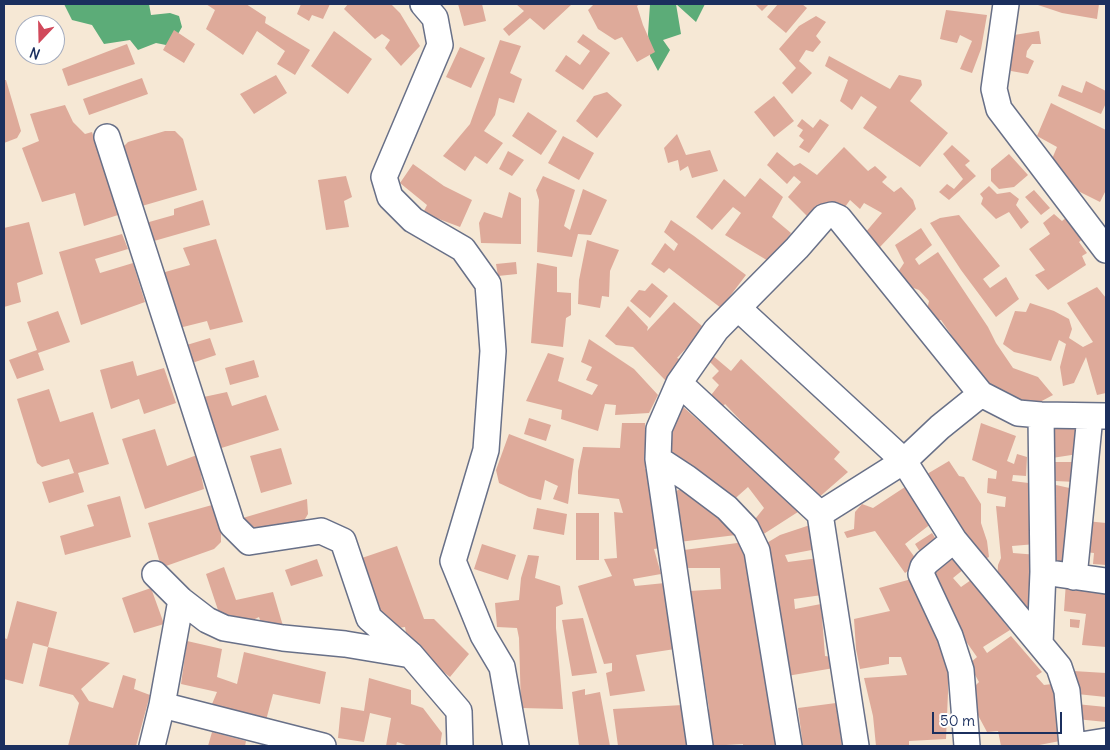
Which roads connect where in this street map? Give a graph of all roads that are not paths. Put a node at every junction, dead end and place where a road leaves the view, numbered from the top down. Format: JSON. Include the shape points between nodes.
{"nodes":[{"id":1,"x":423,"y":4,"type":"edge"},
{"id":2,"x":1006,"y":4,"type":"edge"},
{"id":3,"x":107,"y":137,"type":"dead end"},
{"id":4,"x":1106,"y":250,"type":"edge"},
{"id":5,"x":738,"y":308,"type":"junction"},
{"id":6,"x":679,"y":383,"type":"junction"},
{"id":7,"x":981,"y":394,"type":"junction"},
{"id":8,"x":1041,"y":415,"type":"junction"},
{"id":9,"x":1098,"y":416,"type":"edge"},
{"id":10,"x":658,"y":460,"type":"junction"},
{"id":11,"x":904,"y":461,"type":"junction"},
{"id":12,"x":820,"y":514,"type":"junction"},
{"id":13,"x":954,"y":540,"type":"junction"},
{"id":14,"x":1043,"y":572,"type":"junction"},
{"id":15,"x":155,"y":574,"type":"dead end"},
{"id":16,"x":1074,"y":576,"type":"junction"},
{"id":17,"x":1106,"y":581,"type":"edge"},
{"id":18,"x":181,"y":600,"type":"junction"},
{"id":19,"x":1040,"y":644,"type":"junction"},
{"id":20,"x":411,"y":655,"type":"junction"},
{"id":21,"x":162,"y":706,"type":"junction"},
{"id":22,"x":1106,"y":741,"type":"edge"},
{"id":23,"x":288,"y":742,"type":"edge"},
{"id":24,"x":152,"y":746,"type":"edge"},
{"id":25,"x":323,"y":746,"type":"edge"},
{"id":26,"x":460,"y":746,"type":"edge"},
{"id":27,"x":516,"y":746,"type":"edge"},
{"id":28,"x":700,"y":746,"type":"edge"},
{"id":29,"x":789,"y":746,"type":"edge"},
{"id":30,"x":856,"y":746,"type":"edge"},
{"id":31,"x":967,"y":746,"type":"edge"},
{"id":32,"x":1074,"y":746,"type":"edge"}],
"edges":[{"from":1,"to":27,"type":"street","via":[[435,18],[440,45],[384,177],[390,196],[413,220],[463,249],[488,284],[492,351],[486,450],[453,561],[483,635],[502,667]]},
{"from":2,"to":4,"type":"street","via":[[994,89],[999,109]]},
{"from":3,"to":20,"type":"street","via":[[232,525],[249,542],[321,531],[343,541],[368,618]]},
{"from":5,"to":6,"type":"street","via":[[716,330]]},
{"from":5,"to":7,"type":"street","via":[[824,217],[832,215],[839,218]]},
{"from":5,"to":11,"type":"street"},
{"from":6,"to":10,"type":"street","via":[[659,429]]},
{"from":6,"to":12,"type":"street"},
{"from":7,"to":8,"type":"street","via":[[1018,413]]},
{"from":7,"to":11,"type":"street"},
{"from":8,"to":9,"type":"street"},
{"from":8,"to":14,"type":"street"},
{"from":9,"to":16,"type":"street"},
{"from":10,"to":28,"type":"street"},
{"from":10,"to":29,"type":"street","via":[[727,508],[746,528],[758,551]]},
{"from":11,"to":12,"type":"street"},
{"from":11,"to":13,"type":"street"},
{"from":12,"to":30,"type":"street"},
{"from":13,"to":19,"type":"street"},
{"from":13,"to":31,"type":"street","via":[[926,562],[921,574],[950,636],[961,670]]},
{"from":14,"to":16,"type":"street"},
{"from":14,"to":19,"type":"street"},
{"from":15,"to":18,"type":"street"},
{"from":16,"to":17,"type":"street"},
{"from":18,"to":20,"type":"street","via":[[207,620],[224,628]]},
{"from":18,"to":21,"type":"street"},
{"from":19,"to":32,"type":"street","via":[[1059,667],[1067,691]]},
{"from":20,"to":26,"type":"street","via":[[458,711]]},
{"from":21,"to":23,"type":"street"},
{"from":21,"to":24,"type":"street"},
{"from":22,"to":32,"type":"street"},
{"from":23,"to":25,"type":"street"}]}
